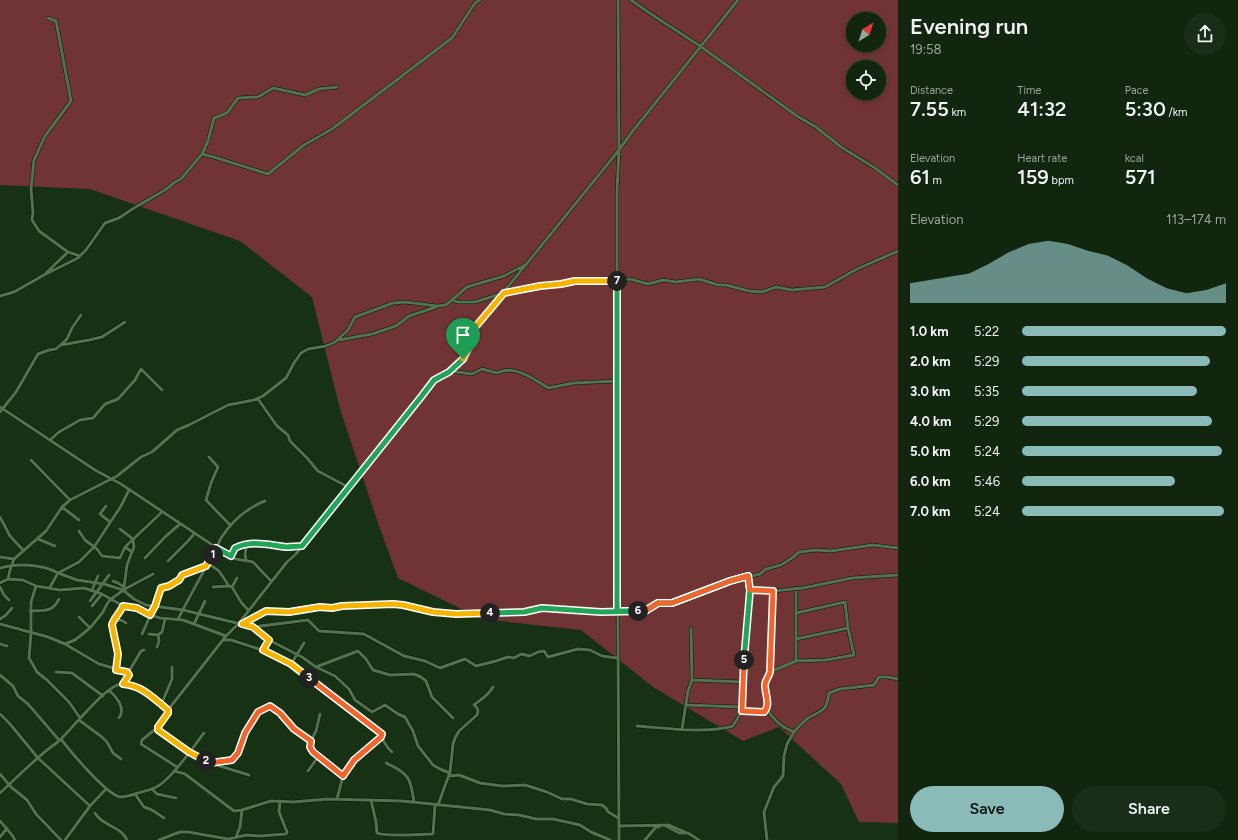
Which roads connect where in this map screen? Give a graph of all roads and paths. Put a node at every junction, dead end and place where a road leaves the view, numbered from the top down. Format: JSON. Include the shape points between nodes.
{"nodes":[{"id":1,"x":480,"y":0,"type":"edge"},
{"id":2,"x":618,"y":0,"type":"edge"},
{"id":3,"x":632,"y":0,"type":"edge"},
{"id":4,"x":738,"y":0,"type":"edge"},
{"id":5,"x":48,"y":18,"type":"dead end"},
{"id":6,"x":700,"y":46,"type":"junction"},
{"id":7,"x":337,"y":88,"type":"dead end"},
{"id":8,"x":620,"y":150,"type":"junction"},
{"id":9,"x":202,"y":154,"type":"junction"},
{"id":10,"x":898,"y":185,"type":"edge"},
{"id":11,"x":898,"y":251,"type":"edge"},
{"id":12,"x":68,"y":252,"type":"junction"},
{"id":13,"x":80,"y":256,"type":"junction"},
{"id":14,"x":528,"y":263,"type":"junction"},
{"id":15,"x":44,"y":275,"type":"junction"},
{"id":16,"x":617,"y":280,"type":"junction"},
{"id":17,"x":504,"y":293,"type":"junction"},
{"id":18,"x":0,"y":296,"type":"edge"},
{"id":19,"x":453,"y":300,"type":"junction"},
{"id":20,"x":437,"y":306,"type":"junction"},
{"id":21,"x":81,"y":315,"type":"dead end"},
{"id":22,"x":125,"y":322,"type":"dead end"},
{"id":23,"x":337,"y":340,"type":"junction"},
{"id":24,"x":61,"y":345,"type":"junction"},
{"id":25,"x":450,"y":371,"type":"junction"},
{"id":26,"x":617,"y":381,"type":"junction"},
{"id":27,"x":162,"y":390,"type":"dead end"},
{"id":28,"x":258,"y":399,"type":"junction"},
{"id":29,"x":1,"y":409,"type":"edge"},
{"id":30,"x":50,"y":440,"type":"junction"},
{"id":31,"x":209,"y":457,"type":"dead end"},
{"id":32,"x":31,"y":460,"type":"dead end"},
{"id":33,"x":111,"y":479,"type":"junction"},
{"id":34,"x":348,"y":487,"type":"junction"},
{"id":35,"x":129,"y":490,"type":"junction"},
{"id":36,"x":70,"y":500,"type":"junction"},
{"id":37,"x":265,"y":501,"type":"dead end"},
{"id":38,"x":106,"y":506,"type":"dead end"},
{"id":39,"x":62,"y":507,"type":"junction"},
{"id":40,"x":162,"y":512,"type":"junction"},
{"id":41,"x":0,"y":517,"type":"edge"},
{"id":42,"x":79,"y":520,"type":"dead end"},
{"id":43,"x":110,"y":522,"type":"junction"},
{"id":44,"x":180,"y":524,"type":"junction"},
{"id":45,"x":230,"y":525,"type":"junction"},
{"id":46,"x":120,"y":529,"type":"dead end"},
{"id":47,"x":79,"y":531,"type":"dead end"},
{"id":48,"x":194,"y":534,"type":"junction"},
{"id":49,"x":38,"y":539,"type":"junction"},
{"id":50,"x":133,"y":539,"type":"junction"},
{"id":51,"x":247,"y":544,"type":"junction"},
{"id":52,"x":55,"y":546,"type":"dead end"},
{"id":53,"x":302,"y":546,"type":"junction"},
{"id":54,"x":94,"y":547,"type":"junction"},
{"id":55,"x":125,"y":547,"type":"junction"},
{"id":56,"x":216,"y":548,"type":"junction"},
{"id":57,"x":898,"y":548,"type":"edge"},
{"id":58,"x":23,"y":550,"type":"junction"},
{"id":59,"x":132,"y":552,"type":"junction"},
{"id":60,"x":0,"y":556,"type":"edge"},
{"id":61,"x":231,"y":556,"type":"junction"},
{"id":62,"x":145,"y":558,"type":"dead end"},
{"id":63,"x":14,"y":559,"type":"junction"},
{"id":64,"x":246,"y":560,"type":"junction"},
{"id":65,"x":168,"y":561,"type":"dead end"},
{"id":66,"x":11,"y":565,"type":"junction"},
{"id":67,"x":206,"y":566,"type":"junction"},
{"id":68,"x":212,"y":566,"type":"dead end"},
{"id":69,"x":0,"y":568,"type":"edge"},
{"id":70,"x":58,"y":573,"type":"junction"},
{"id":71,"x":153,"y":574,"type":"dead end"},
{"id":72,"x":109,"y":575,"type":"dead end"},
{"id":73,"x":98,"y":576,"type":"dead end"},
{"id":74,"x":748,"y":576,"type":"junction"},
{"id":75,"x":898,"y":576,"type":"edge"},
{"id":76,"x":238,"y":578,"type":"dead end"},
{"id":77,"x":8,"y":579,"type":"junction"},
{"id":78,"x":113,"y":581,"type":"dead end"},
{"id":79,"x":96,"y":582,"type":"junction"},
{"id":80,"x":271,"y":582,"type":"junction"},
{"id":81,"x":0,"y":583,"type":"edge"},
{"id":82,"x":104,"y":584,"type":"junction"},
{"id":83,"x":36,"y":586,"type":"junction"},
{"id":84,"x":0,"y":587,"type":"edge"},
{"id":85,"x":50,"y":587,"type":"junction"},
{"id":86,"x":213,"y":587,"type":"dead end"},
{"id":87,"x":231,"y":587,"type":"junction"},
{"id":88,"x":796,"y":588,"type":"junction"},
{"id":89,"x":124,"y":589,"type":"junction"},
{"id":90,"x":92,"y":590,"type":"junction"},
{"id":91,"x":750,"y":590,"type":"junction"},
{"id":92,"x":773,"y":591,"type":"junction"},
{"id":93,"x":98,"y":592,"type":"junction"},
{"id":94,"x":102,"y":594,"type":"junction"},
{"id":95,"x":111,"y":598,"type":"junction"},
{"id":96,"x":59,"y":599,"type":"dead end"},
{"id":97,"x":9,"y":600,"type":"dead end"},
{"id":98,"x":90,"y":601,"type":"dead end"},
{"id":99,"x":205,"y":601,"type":"dead end"},
{"id":100,"x":92,"y":606,"type":"dead end"},
{"id":101,"x":123,"y":606,"type":"junction"},
{"id":102,"x":155,"y":606,"type":"junction"},
{"id":103,"x":12,"y":608,"type":"dead end"},
{"id":104,"x":183,"y":610,"type":"junction"},
{"id":105,"x":248,"y":610,"type":"junction"},
{"id":106,"x":30,"y":611,"type":"junction"},
{"id":107,"x":617,"y":611,"type":"junction"},
{"id":108,"x":796,"y":613,"type":"junction"},
{"id":109,"x":198,"y":614,"type":"junction"},
{"id":110,"x":150,"y":615,"type":"junction"},
{"id":111,"x":78,"y":617,"type":"dead end"},
{"id":112,"x":0,"y":619,"type":"edge"},
{"id":113,"x":165,"y":619,"type":"junction"},
{"id":114,"x":178,"y":619,"type":"junction"},
{"id":115,"x":114,"y":621,"type":"junction"},
{"id":116,"x":126,"y":623,"type":"dead end"},
{"id":117,"x":0,"y":624,"type":"edge"},
{"id":118,"x":194,"y":624,"type":"junction"},
{"id":119,"x":240,"y":624,"type":"junction"},
{"id":120,"x":253,"y":627,"type":"junction"},
{"id":121,"x":90,"y":628,"type":"junction"},
{"id":122,"x":691,"y":628,"type":"dead end"},
{"id":123,"x":848,"y":628,"type":"junction"},
{"id":124,"x":31,"y":633,"type":"junction"},
{"id":125,"x":142,"y":634,"type":"dead end"},
{"id":126,"x":148,"y":634,"type":"dead end"},
{"id":127,"x":158,"y":635,"type":"junction"},
{"id":128,"x":226,"y":636,"type":"junction"},
{"id":129,"x":796,"y":638,"type":"junction"},
{"id":130,"x":223,"y":640,"type":"junction"},
{"id":131,"x":269,"y":640,"type":"junction"},
{"id":132,"x":304,"y":643,"type":"dead end"},
{"id":133,"x":0,"y":644,"type":"edge"},
{"id":134,"x":65,"y":644,"type":"junction"},
{"id":135,"x":7,"y":646,"type":"dead end"},
{"id":136,"x":158,"y":647,"type":"dead end"},
{"id":137,"x":144,"y":650,"type":"dead end"},
{"id":138,"x":263,"y":650,"type":"junction"},
{"id":139,"x":297,"y":655,"type":"junction"},
{"id":140,"x":618,"y":658,"type":"junction"},
{"id":141,"x":796,"y":661,"type":"junction"},
{"id":142,"x":291,"y":664,"type":"junction"},
{"id":143,"x":316,"y":667,"type":"junction"},
{"id":144,"x":172,"y":668,"type":"dead end"},
{"id":145,"x":116,"y":670,"type":"junction"},
{"id":146,"x":56,"y":672,"type":"dead end"},
{"id":147,"x":770,"y":672,"type":"junction"},
{"id":148,"x":128,"y":673,"type":"junction"},
{"id":149,"x":0,"y":675,"type":"edge"},
{"id":150,"x":898,"y":679,"type":"edge"},
{"id":151,"x":692,"y":680,"type":"junction"},
{"id":152,"x":743,"y":682,"type":"junction"},
{"id":153,"x":123,"y":684,"type":"junction"},
{"id":154,"x":493,"y":687,"type":"dead end"},
{"id":155,"x":109,"y":690,"type":"junction"},
{"id":156,"x":103,"y":696,"type":"junction"},
{"id":157,"x":161,"y":705,"type":"junction"},
{"id":158,"x":686,"y":705,"type":"junction"},
{"id":159,"x":742,"y":709,"type":"junction"},
{"id":160,"x":767,"y":709,"type":"junction"},
{"id":161,"x":168,"y":710,"type":"junction"},
{"id":162,"x":0,"y":714,"type":"edge"},
{"id":163,"x":320,"y":714,"type":"dead end"},
{"id":164,"x":119,"y":718,"type":"dead end"},
{"id":165,"x":453,"y":718,"type":"dead end"},
{"id":166,"x":79,"y":719,"type":"junction"},
{"id":167,"x":637,"y":726,"type":"dead end"},
{"id":168,"x":158,"y":727,"type":"junction"},
{"id":169,"x":682,"y":729,"type":"junction"},
{"id":170,"x":794,"y":732,"type":"junction"},
{"id":171,"x":204,"y":733,"type":"dead end"},
{"id":172,"x":381,"y":737,"type":"junction"},
{"id":173,"x":60,"y":740,"type":"junction"},
{"id":174,"x":311,"y":741,"type":"junction"},
{"id":175,"x":189,"y":752,"type":"junction"},
{"id":176,"x":392,"y":752,"type":"dead end"},
{"id":177,"x":318,"y":757,"type":"junction"},
{"id":178,"x":38,"y":758,"type":"junction"},
{"id":179,"x":121,"y":759,"type":"dead end"},
{"id":180,"x":210,"y":763,"type":"junction"},
{"id":181,"x":386,"y":763,"type":"dead end"},
{"id":182,"x":177,"y":766,"type":"junction"},
{"id":183,"x":174,"y":770,"type":"junction"},
{"id":184,"x":308,"y":770,"type":"dead end"},
{"id":185,"x":0,"y":774,"type":"edge"},
{"id":186,"x":450,"y":774,"type":"junction"},
{"id":187,"x":249,"y":775,"type":"dead end"},
{"id":188,"x":343,"y":776,"type":"junction"},
{"id":189,"x":9,"y":784,"type":"junction"},
{"id":190,"x":106,"y":789,"type":"junction"},
{"id":191,"x":152,"y":789,"type":"junction"},
{"id":192,"x":0,"y":793,"type":"edge"},
{"id":193,"x":136,"y":794,"type":"junction"},
{"id":194,"x":176,"y":798,"type":"dead end"},
{"id":195,"x":337,"y":799,"type":"junction"},
{"id":196,"x":370,"y":800,"type":"junction"},
{"id":197,"x":280,"y":801,"type":"junction"},
{"id":198,"x":414,"y":802,"type":"junction"},
{"id":199,"x":437,"y":805,"type":"junction"},
{"id":200,"x":90,"y":806,"type":"junction"},
{"id":201,"x":242,"y":810,"type":"junction"},
{"id":202,"x":95,"y":813,"type":"dead end"},
{"id":203,"x":164,"y":818,"type":"dead end"},
{"id":204,"x":618,"y":818,"type":"junction"},
{"id":205,"x":0,"y":821,"type":"edge"},
{"id":206,"x":618,"y":826,"type":"junction"},
{"id":207,"x":6,"y":828,"type":"junction"},
{"id":208,"x":685,"y":832,"type":"junction"},
{"id":209,"x":0,"y":837,"type":"edge"},
{"id":210,"x":236,"y":838,"type":"junction"},
{"id":211,"x":15,"y":840,"type":"edge"},
{"id":212,"x":61,"y":840,"type":"edge"},
{"id":213,"x":65,"y":840,"type":"edge"},
{"id":214,"x":127,"y":840,"type":"edge"},
{"id":215,"x":159,"y":840,"type":"edge"},
{"id":216,"x":610,"y":840,"type":"edge"},
{"id":217,"x":619,"y":840,"type":"edge"},
{"id":218,"x":645,"y":840,"type":"edge"},
{"id":219,"x":699,"y":840,"type":"edge"},
{"id":220,"x":767,"y":840,"type":"edge"}],
"edges":[{"from":1,"to":9,"type":"street","via":[[475,3],[452,38],[268,174]]},
{"from":2,"to":8,"type":"street"},
{"from":3,"to":6,"type":"street"},
{"from":4,"to":6,"type":"street"},
{"from":5,"to":12,"type":"street","via":[[56,21],[71,101],[45,136],[34,160],[31,189],[32,220],[39,231]]},
{"from":6,"to":8,"type":"street"},
{"from":6,"to":10,"type":"street"},
{"from":7,"to":9,"type":"street","via":[[319,89],[305,95],[273,88],[258,97],[238,98],[227,113],[214,118]]},
{"from":8,"to":14,"type":"street"},
{"from":8,"to":16,"type":"street"},
{"from":9,"to":13,"type":"street","via":[[181,179],[119,218],[105,223]]},
{"from":11,"to":16,"type":"street","via":[[825,287],[792,290],[776,287],[762,292],[718,285],[699,279],[676,282],[663,280],[648,284]]},
{"from":12,"to":13,"type":"street"},
{"from":12,"to":15,"type":"street"},
{"from":13,"to":15,"type":"street"},
{"from":14,"to":17,"type":"street"},
{"from":14,"to":19,"type":"street","via":[[504,276],[467,287]]},
{"from":15,"to":18,"type":"street","via":[[14,292]]},
{"from":16,"to":17,"type":"street","via":[[575,281]]},
{"from":16,"to":26,"type":"street"},
{"from":17,"to":19,"type":"street","via":[[475,302]]},
{"from":17,"to":25,"type":"street","via":[[472,331],[467,354]]},
{"from":19,"to":20,"type":"street","via":[[446,305]]},
{"from":20,"to":23,"type":"street","via":[[409,316],[396,326],[372,334]]},
{"from":20,"to":23,"type":"street","via":[[405,302],[386,305],[355,317],[348,330]]},
{"from":21,"to":24,"type":"street"},
{"from":22,"to":24,"type":"street","via":[[102,337]]},
{"from":23,"to":28,"type":"street","via":[[301,353],[286,378]]},
{"from":24,"to":29,"type":"street","via":[[38,354],[16,392]]},
{"from":25,"to":26,"type":"street","via":[[472,374],[482,369],[497,373],[504,370],[525,374],[548,388],[574,383]]},
{"from":25,"to":34,"type":"street","via":[[430,384]]},
{"from":26,"to":107,"type":"street"},
{"from":27,"to":30,"type":"street","via":[[141,368],[135,380],[118,399],[105,404],[93,418],[80,420]]},
{"from":28,"to":33,"type":"street","via":[[228,404],[176,430],[152,452]]},
{"from":28,"to":34,"type":"street","via":[[277,426],[288,435],[290,441],[318,471]]},
{"from":29,"to":30,"type":"street"},
{"from":30,"to":33,"type":"street"},
{"from":31,"to":45,"type":"street","via":[[218,467],[206,500]]},
{"from":32,"to":36,"type":"street"},
{"from":33,"to":35,"type":"street"},
{"from":33,"to":36,"type":"street"},
{"from":34,"to":53,"type":"street"},
{"from":35,"to":40,"type":"street"},
{"from":35,"to":43,"type":"street"},
{"from":36,"to":39,"type":"street"},
{"from":37,"to":45,"type":"street","via":[[250,508]]},
{"from":38,"to":43,"type":"street","via":[[100,514]]},
{"from":39,"to":42,"type":"street"},
{"from":39,"to":49,"type":"street","via":[[50,527]]},
{"from":40,"to":44,"type":"street"},
{"from":40,"to":50,"type":"street"},
{"from":41,"to":58,"type":"street","via":[[10,536]]},
{"from":43,"to":54,"type":"street"},
{"from":44,"to":48,"type":"street"},
{"from":44,"to":62,"type":"street"},
{"from":45,"to":56,"type":"street"},
{"from":46,"to":50,"type":"street"},
{"from":47,"to":54,"type":"street"},
{"from":48,"to":56,"type":"street"},
{"from":48,"to":65,"type":"street"},
{"from":49,"to":52,"type":"street"},
{"from":49,"to":58,"type":"street"},
{"from":50,"to":55,"type":"street"},
{"from":50,"to":59,"type":"street"},
{"from":51,"to":53,"type":"street"},
{"from":51,"to":61,"type":"street","via":[[235,548]]},
{"from":51,"to":64,"type":"street"},
{"from":53,"to":80,"type":"street"},
{"from":54,"to":55,"type":"street","via":[[102,556],[117,558]]},
{"from":54,"to":70,"type":"street","via":[[79,562]]},
{"from":55,"to":59,"type":"street"},
{"from":56,"to":61,"type":"street"},
{"from":56,"to":67,"type":"street"},
{"from":57,"to":74,"type":"street","via":[[874,545],[831,551],[798,552],[781,565]]},
{"from":58,"to":63,"type":"street"},
{"from":59,"to":89,"type":"street"},
{"from":60,"to":63,"type":"street"},
{"from":61,"to":64,"type":"street"},
{"from":63,"to":66,"type":"street"},
{"from":64,"to":80,"type":"street","via":[[253,562]]},
{"from":66,"to":69,"type":"street"},
{"from":66,"to":70,"type":"street","via":[[35,566]]},
{"from":66,"to":77,"type":"street"},
{"from":67,"to":102,"type":"street","via":[[182,575],[179,580],[161,588]]},
{"from":67,"to":104,"type":"street"},
{"from":68,"to":87,"type":"street"},
{"from":70,"to":79,"type":"street","via":[[78,580]]},
{"from":70,"to":85,"type":"street"},
{"from":71,"to":89,"type":"street"},
{"from":72,"to":82,"type":"street"},
{"from":73,"to":79,"type":"street"},
{"from":74,"to":91,"type":"street"},
{"from":74,"to":107,"type":"street","via":[[672,603],[658,603],[645,611]]},
{"from":75,"to":88,"type":"street","via":[[852,578]]},
{"from":76,"to":87,"type":"street"},
{"from":77,"to":81,"type":"street"},
{"from":77,"to":83,"type":"street","via":[[25,580]]},
{"from":78,"to":89,"type":"street"},
{"from":79,"to":82,"type":"street"},
{"from":79,"to":90,"type":"street"},
{"from":80,"to":105,"type":"street"},
{"from":82,"to":89,"type":"street"},
{"from":82,"to":93,"type":"street"},
{"from":83,"to":85,"type":"street"},
{"from":83,"to":106,"type":"street"},
{"from":84,"to":97,"type":"street"},
{"from":85,"to":90,"type":"street","via":[[60,590]]},
{"from":86,"to":87,"type":"street"},
{"from":87,"to":105,"type":"street"},
{"from":88,"to":92,"type":"street"},
{"from":88,"to":108,"type":"street"},
{"from":89,"to":95,"type":"street"},
{"from":89,"to":102,"type":"street","via":[[134,599]]},
{"from":90,"to":93,"type":"street"},
{"from":91,"to":92,"type":"street"},
{"from":91,"to":152,"type":"street"},
{"from":92,"to":147,"type":"street"},
{"from":93,"to":94,"type":"street"},
{"from":93,"to":98,"type":"street"},
{"from":94,"to":95,"type":"street"},
{"from":94,"to":100,"type":"street"},
{"from":95,"to":101,"type":"street"},
{"from":95,"to":121,"type":"street"},
{"from":96,"to":106,"type":"street","via":[[54,608]]},
{"from":99,"to":109,"type":"street"},
{"from":101,"to":110,"type":"street","via":[[137,608]]},
{"from":101,"to":115,"type":"street"},
{"from":102,"to":104,"type":"street"},
{"from":102,"to":110,"type":"street"},
{"from":103,"to":112,"type":"street"},
{"from":104,"to":109,"type":"street"},
{"from":104,"to":114,"type":"street"},
{"from":105,"to":119,"type":"street"},
{"from":106,"to":124,"type":"street"},
{"from":107,"to":119,"type":"street","via":[[542,608],[524,612],[456,614],[393,604],[320,607],[289,612],[266,611]]},
{"from":107,"to":140,"type":"street"},
{"from":108,"to":123,"type":"street","via":[[845,602]]},
{"from":108,"to":129,"type":"street"},
{"from":109,"to":118,"type":"street"},
{"from":109,"to":119,"type":"street"},
{"from":110,"to":113,"type":"street"},
{"from":110,"to":125,"type":"street"},
{"from":111,"to":121,"type":"street"},
{"from":113,"to":114,"type":"street"},
{"from":113,"to":127,"type":"street","via":[[163,630]]},
{"from":114,"to":118,"type":"street"},
{"from":115,"to":116,"type":"street","via":[[121,620]]},
{"from":115,"to":145,"type":"street","via":[[113,634],[118,654]]},
{"from":117,"to":124,"type":"street"},
{"from":118,"to":128,"type":"street"},
{"from":119,"to":120,"type":"street"},
{"from":119,"to":128,"type":"street"},
{"from":120,"to":131,"type":"street"},
{"from":120,"to":140,"type":"street","via":[[308,620],[319,631],[364,634],[404,656],[440,668],[465,659],[476,666],[508,657],[514,658],[521,654],[530,656],[544,651],[548,657],[578,649]]},
{"from":121,"to":134,"type":"street","via":[[75,640]]},
{"from":122,"to":151,"type":"street"},
{"from":123,"to":129,"type":"street"},
{"from":123,"to":141,"type":"street","via":[[854,655],[826,660]]},
{"from":124,"to":134,"type":"street"},
{"from":124,"to":166,"type":"street","via":[[28,655],[30,661],[37,672],[69,702]]},
{"from":126,"to":127,"type":"street"},
{"from":127,"to":136,"type":"street"},
{"from":128,"to":130,"type":"street"},
{"from":129,"to":141,"type":"street"},
{"from":130,"to":138,"type":"street"},
{"from":130,"to":161,"type":"street"},
{"from":131,"to":138,"type":"street"},
{"from":131,"to":139,"type":"street"},
{"from":132,"to":139,"type":"street"},
{"from":133,"to":135,"type":"street"},
{"from":134,"to":145,"type":"street"},
{"from":137,"to":148,"type":"street"},
{"from":138,"to":142,"type":"street"},
{"from":139,"to":142,"type":"street"},
{"from":139,"to":143,"type":"street"},
{"from":140,"to":204,"type":"street"},
{"from":141,"to":147,"type":"street"},
{"from":142,"to":172,"type":"street","via":[[380,732]]},
{"from":143,"to":165,"type":"street","via":[[358,651],[373,670],[390,675],[414,674],[421,677],[426,681],[432,697]]},
{"from":143,"to":186,"type":"street","via":[[335,676],[349,689],[355,700],[372,712],[385,705],[405,717],[428,760]]},
{"from":144,"to":157,"type":"street","via":[[172,679]]},
{"from":145,"to":148,"type":"street"},
{"from":146,"to":156,"type":"street","via":[[72,673]]},
{"from":147,"to":160,"type":"street","via":[[765,684]]},
{"from":148,"to":153,"type":"street"},
{"from":149,"to":173,"type":"street","via":[[13,686],[18,696]]},
{"from":150,"to":170,"type":"street","via":[[879,677],[874,685],[830,692],[821,712],[807,719]]},
{"from":151,"to":152,"type":"street"},
{"from":151,"to":158,"type":"street"},
{"from":152,"to":159,"type":"street"},
{"from":153,"to":155,"type":"street"},
{"from":153,"to":157,"type":"street","via":[[142,689]]},
{"from":154,"to":186,"type":"street","via":[[489,694],[474,705],[477,707],[477,714],[455,738]]},
{"from":155,"to":156,"type":"street"},
{"from":155,"to":164,"type":"street","via":[[122,708]]},
{"from":156,"to":166,"type":"street"},
{"from":157,"to":161,"type":"street"},
{"from":158,"to":159,"type":"street"},
{"from":158,"to":169,"type":"street"},
{"from":159,"to":160,"type":"street","via":[[764,712]]},
{"from":159,"to":169,"type":"street","via":[[733,726],[722,729]]},
{"from":160,"to":170,"type":"street","via":[[785,729]]},
{"from":161,"to":168,"type":"street"},
{"from":162,"to":178,"type":"street"},
{"from":163,"to":174,"type":"street"},
{"from":166,"to":173,"type":"street"},
{"from":166,"to":179,"type":"street","via":[[102,737],[113,753]]},
{"from":167,"to":169,"type":"street"},
{"from":168,"to":175,"type":"street","via":[[158,730]]},
{"from":168,"to":182,"type":"street","via":[[140,744]]},
{"from":170,"to":220,"type":"street","via":[[784,756],[783,776],[774,787],[764,812]]},
{"from":171,"to":175,"type":"street"},
{"from":172,"to":176,"type":"street"},
{"from":172,"to":188,"type":"street","via":[[354,760]]},
{"from":173,"to":178,"type":"street"},
{"from":173,"to":190,"type":"street"},
{"from":174,"to":177,"type":"street","via":[[310,749]]},
{"from":174,"to":180,"type":"street","via":[[270,706],[258,712],[232,760]]},
{"from":175,"to":180,"type":"street"},
{"from":175,"to":182,"type":"street"},
{"from":177,"to":184,"type":"street"},
{"from":177,"to":188,"type":"street"},
{"from":178,"to":189,"type":"street"},
{"from":178,"to":200,"type":"street"},
{"from":180,"to":187,"type":"street"},
{"from":181,"to":198,"type":"street","via":[[402,770],[410,780]]},
{"from":182,"to":183,"type":"street"},
{"from":183,"to":191,"type":"street","via":[[161,784]]},
{"from":183,"to":201,"type":"street","via":[[185,774],[228,808],[234,811]]},
{"from":185,"to":189,"type":"street"},
{"from":186,"to":199,"type":"street"},
{"from":186,"to":204,"type":"street","via":[[502,786],[525,785],[562,800],[571,799],[602,805]]},
{"from":188,"to":195,"type":"street"},
{"from":189,"to":192,"type":"street"},
{"from":189,"to":212,"type":"street","via":[[27,800],[36,814]]},
{"from":190,"to":193,"type":"street","via":[[120,797]]},
{"from":190,"to":200,"type":"street"},
{"from":191,"to":193,"type":"street"},
{"from":191,"to":194,"type":"street","via":[[157,794]]},
{"from":193,"to":203,"type":"street","via":[[144,807]]},
{"from":195,"to":196,"type":"street"},
{"from":195,"to":197,"type":"street"},
{"from":196,"to":198,"type":"street"},
{"from":196,"to":199,"type":"street","via":[[377,833],[380,834],[433,834]]},
{"from":197,"to":201,"type":"street","via":[[271,801]]},
{"from":197,"to":210,"type":"street","via":[[286,834],[247,835]]},
{"from":198,"to":199,"type":"street"},
{"from":199,"to":216,"type":"street","via":[[519,814],[536,820],[553,819],[580,825]]},
{"from":200,"to":213,"type":"street"},
{"from":201,"to":210,"type":"street"},
{"from":202,"to":214,"type":"street","via":[[122,832]]},
{"from":204,"to":206,"type":"street"},
{"from":205,"to":207,"type":"street"},
{"from":206,"to":208,"type":"street","via":[[669,825]]},
{"from":206,"to":217,"type":"street"},
{"from":207,"to":209,"type":"street"},
{"from":207,"to":211,"type":"street"},
{"from":208,"to":218,"type":"street","via":[[680,833],[666,826],[656,827]]},
{"from":208,"to":219,"type":"street"},
{"from":210,"to":215,"type":"street","via":[[225,839],[180,832]]}]}
